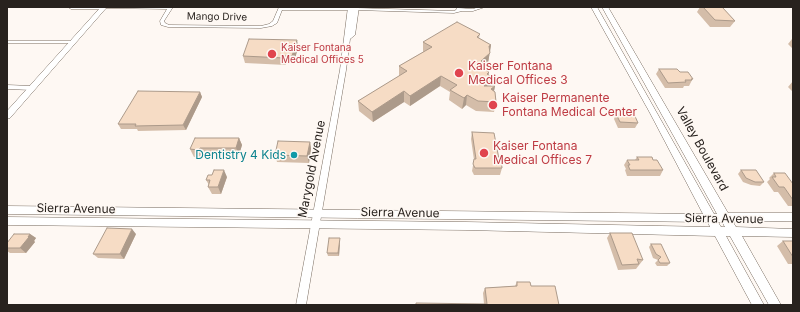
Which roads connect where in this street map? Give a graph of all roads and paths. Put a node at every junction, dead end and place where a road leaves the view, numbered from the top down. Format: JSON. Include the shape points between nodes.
{"nodes":[{"id":1,"x":71,"y":7,"type":"edge"},
{"id":2,"x":104,"y":7,"type":"edge"},
{"id":3,"x":171,"y":7,"type":"edge"},
{"id":4,"x":484,"y":7,"type":"edge"},
{"id":5,"x":281,"y":8,"type":"edge"},
{"id":6,"x":354,"y":8,"type":"edge"},
{"id":7,"x":444,"y":8,"type":"edge"},
{"id":8,"x":598,"y":9,"type":"edge"},
{"id":9,"x":408,"y":10,"type":"junction"},
{"id":10,"x":460,"y":10,"type":"junction"},
{"id":11,"x":429,"y":12,"type":"junction"},
{"id":12,"x":7,"y":42,"type":"edge"},
{"id":13,"x":72,"y":42,"type":"junction"},
{"id":14,"x":7,"y":87,"type":"edge"},
{"id":15,"x":32,"y":88,"type":"junction"},
{"id":16,"x":7,"y":116,"type":"edge"},
{"id":17,"x":7,"y":210,"type":"edge"},
{"id":18,"x":144,"y":211,"type":"junction"},
{"id":19,"x":317,"y":213,"type":"junction"},
{"id":20,"x":725,"y":217,"type":"junction"},
{"id":21,"x":793,"y":217,"type":"edge"},
{"id":22,"x":711,"y":218,"type":"junction"},
{"id":23,"x":7,"y":221,"type":"edge"},
{"id":24,"x":67,"y":222,"type":"junction"},
{"id":25,"x":315,"y":225,"type":"junction"},
{"id":26,"x":718,"y":231,"type":"junction"},
{"id":27,"x":733,"y":232,"type":"junction"},
{"id":28,"x":793,"y":233,"type":"edge"},
{"id":29,"x":301,"y":305,"type":"edge"},
{"id":30,"x":758,"y":305,"type":"edge"},
{"id":31,"x":776,"y":305,"type":"edge"}],
"edges":[{"from":1,"to":2,"type":"street"},
{"from":2,"to":3,"type":"street"},
{"from":2,"to":13,"type":"street"},
{"from":3,"to":5,"type":"street","name":"Mango Drive","via":[[162,21],[168,26],[239,27],[272,24],[276,21]]},
{"from":4,"to":10,"type":"street"},
{"from":5,"to":6,"type":"street"},
{"from":6,"to":9,"type":"street"},
{"from":6,"to":19,"type":"street","name":"Marygold Avenue","via":[[352,35],[348,38]]},
{"from":7,"to":9,"type":"street","via":[[424,7]]},
{"from":7,"to":10,"type":"street"},
{"from":7,"to":11,"type":"street"},
{"from":8,"to":20,"type":"main road","name":"Valley Boulevard","via":[[618,31]]},
{"from":8,"to":22,"type":"main road","name":"Valley Boulevard"},
{"from":9,"to":11,"type":"street"},
{"from":10,"to":11,"type":"street"},
{"from":12,"to":13,"type":"street"},
{"from":13,"to":15,"type":"street"},
{"from":14,"to":15,"type":"street"},
{"from":15,"to":16,"type":"street"},
{"from":17,"to":18,"type":"main road","name":"Sierra Avenue"},
{"from":18,"to":19,"type":"main road","name":"Sierra Avenue"},
{"from":18,"to":24,"type":"main road","via":[[139,217],[89,217]]},
{"from":19,"to":22,"type":"main road","name":"Sierra Avenue"},
{"from":19,"to":25,"type":"street","name":"Marygold Avenue"},
{"from":20,"to":21,"type":"main road","name":"Sierra Avenue"},
{"from":20,"to":22,"type":"main road","name":"Sierra Avenue"},
{"from":20,"to":27,"type":"main road","name":"Valley Boulevard"},
{"from":22,"to":26,"type":"main road","name":"Valley Boulevard"},
{"from":23,"to":24,"type":"main road","name":"Sierra Avenue"},
{"from":24,"to":25,"type":"main road","name":"Sierra Avenue"},
{"from":25,"to":26,"type":"main road","name":"Sierra Avenue"},
{"from":25,"to":29,"type":"street","name":"Marygold Avenue"},
{"from":26,"to":27,"type":"main road","name":"Sierra Avenue"},
{"from":26,"to":30,"type":"main road","name":"Valley Boulevard"},
{"from":27,"to":28,"type":"main road","name":"Sierra Avenue"},
{"from":27,"to":31,"type":"main road","name":"Valley Boulevard"}]}
